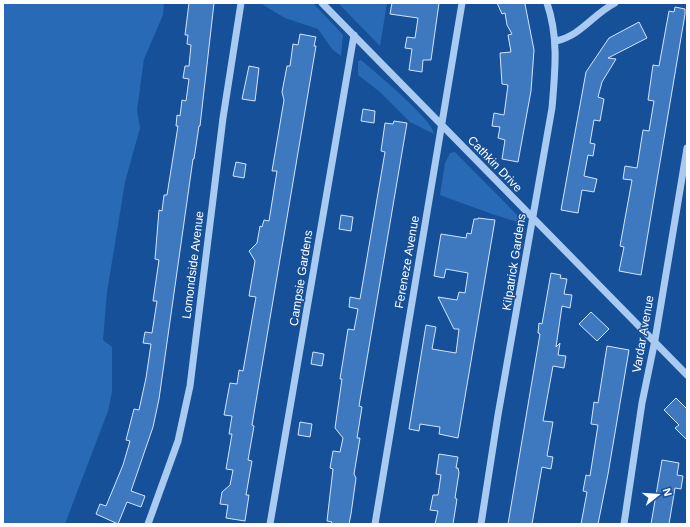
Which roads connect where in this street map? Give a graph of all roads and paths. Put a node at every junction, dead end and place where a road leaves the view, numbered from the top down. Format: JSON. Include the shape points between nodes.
{"nodes":[{"id":1,"x":241,"y":3,"type":"edge"},
{"id":2,"x":322,"y":3,"type":"edge"},
{"id":3,"x":462,"y":3,"type":"edge"},
{"id":4,"x":547,"y":3,"type":"edge"},
{"id":5,"x":615,"y":3,"type":"edge"},
{"id":6,"x":354,"y":35,"type":"junction"},
{"id":7,"x":556,"y":41,"type":"junction"},
{"id":8,"x":442,"y":126,"type":"junction"},
{"id":9,"x":687,"y":148,"type":"edge"},
{"id":10,"x":532,"y":218,"type":"junction"},
{"id":11,"x":655,"y":340,"type":"junction"},
{"id":12,"x":687,"y":375,"type":"edge"},
{"id":13,"x":148,"y":524,"type":"edge"},
{"id":14,"x":270,"y":524,"type":"edge"},
{"id":15,"x":375,"y":524,"type":"edge"},
{"id":16,"x":481,"y":524,"type":"edge"},
{"id":17,"x":624,"y":524,"type":"edge"}],
"edges":[{"from":1,"to":13,"type":"street","name":"Lomondside Avenue","via":[[223,118],[190,386],[178,440]]},
{"from":2,"to":6,"type":"street","name":"Cathkin Drive"},
{"from":3,"to":8,"type":"street","name":"Fereneze Avenue"},
{"from":4,"to":7,"type":"street","name":"Kilpatrick Gardens"},
{"from":5,"to":7,"type":"street","via":[[578,32]]},
{"from":6,"to":8,"type":"street","name":"Cathkin Drive"},
{"from":6,"to":14,"type":"street","name":"Campsie Gardens"},
{"from":7,"to":10,"type":"street","name":"Kilpatrick Gardens","via":[[552,108]]},
{"from":8,"to":10,"type":"street","name":"Cathkin Drive"},
{"from":8,"to":15,"type":"street","name":"Fereneze Avenue"},
{"from":9,"to":11,"type":"street","name":"Vardar Avenue"},
{"from":10,"to":11,"type":"street","name":"Cathkin Drive"},
{"from":10,"to":16,"type":"street","name":"Kilpatrick Gardens"},
{"from":11,"to":12,"type":"street","name":"Cathkin Drive"},
{"from":11,"to":17,"type":"street","name":"Vardar Avenue","via":[[642,403]]}]}
